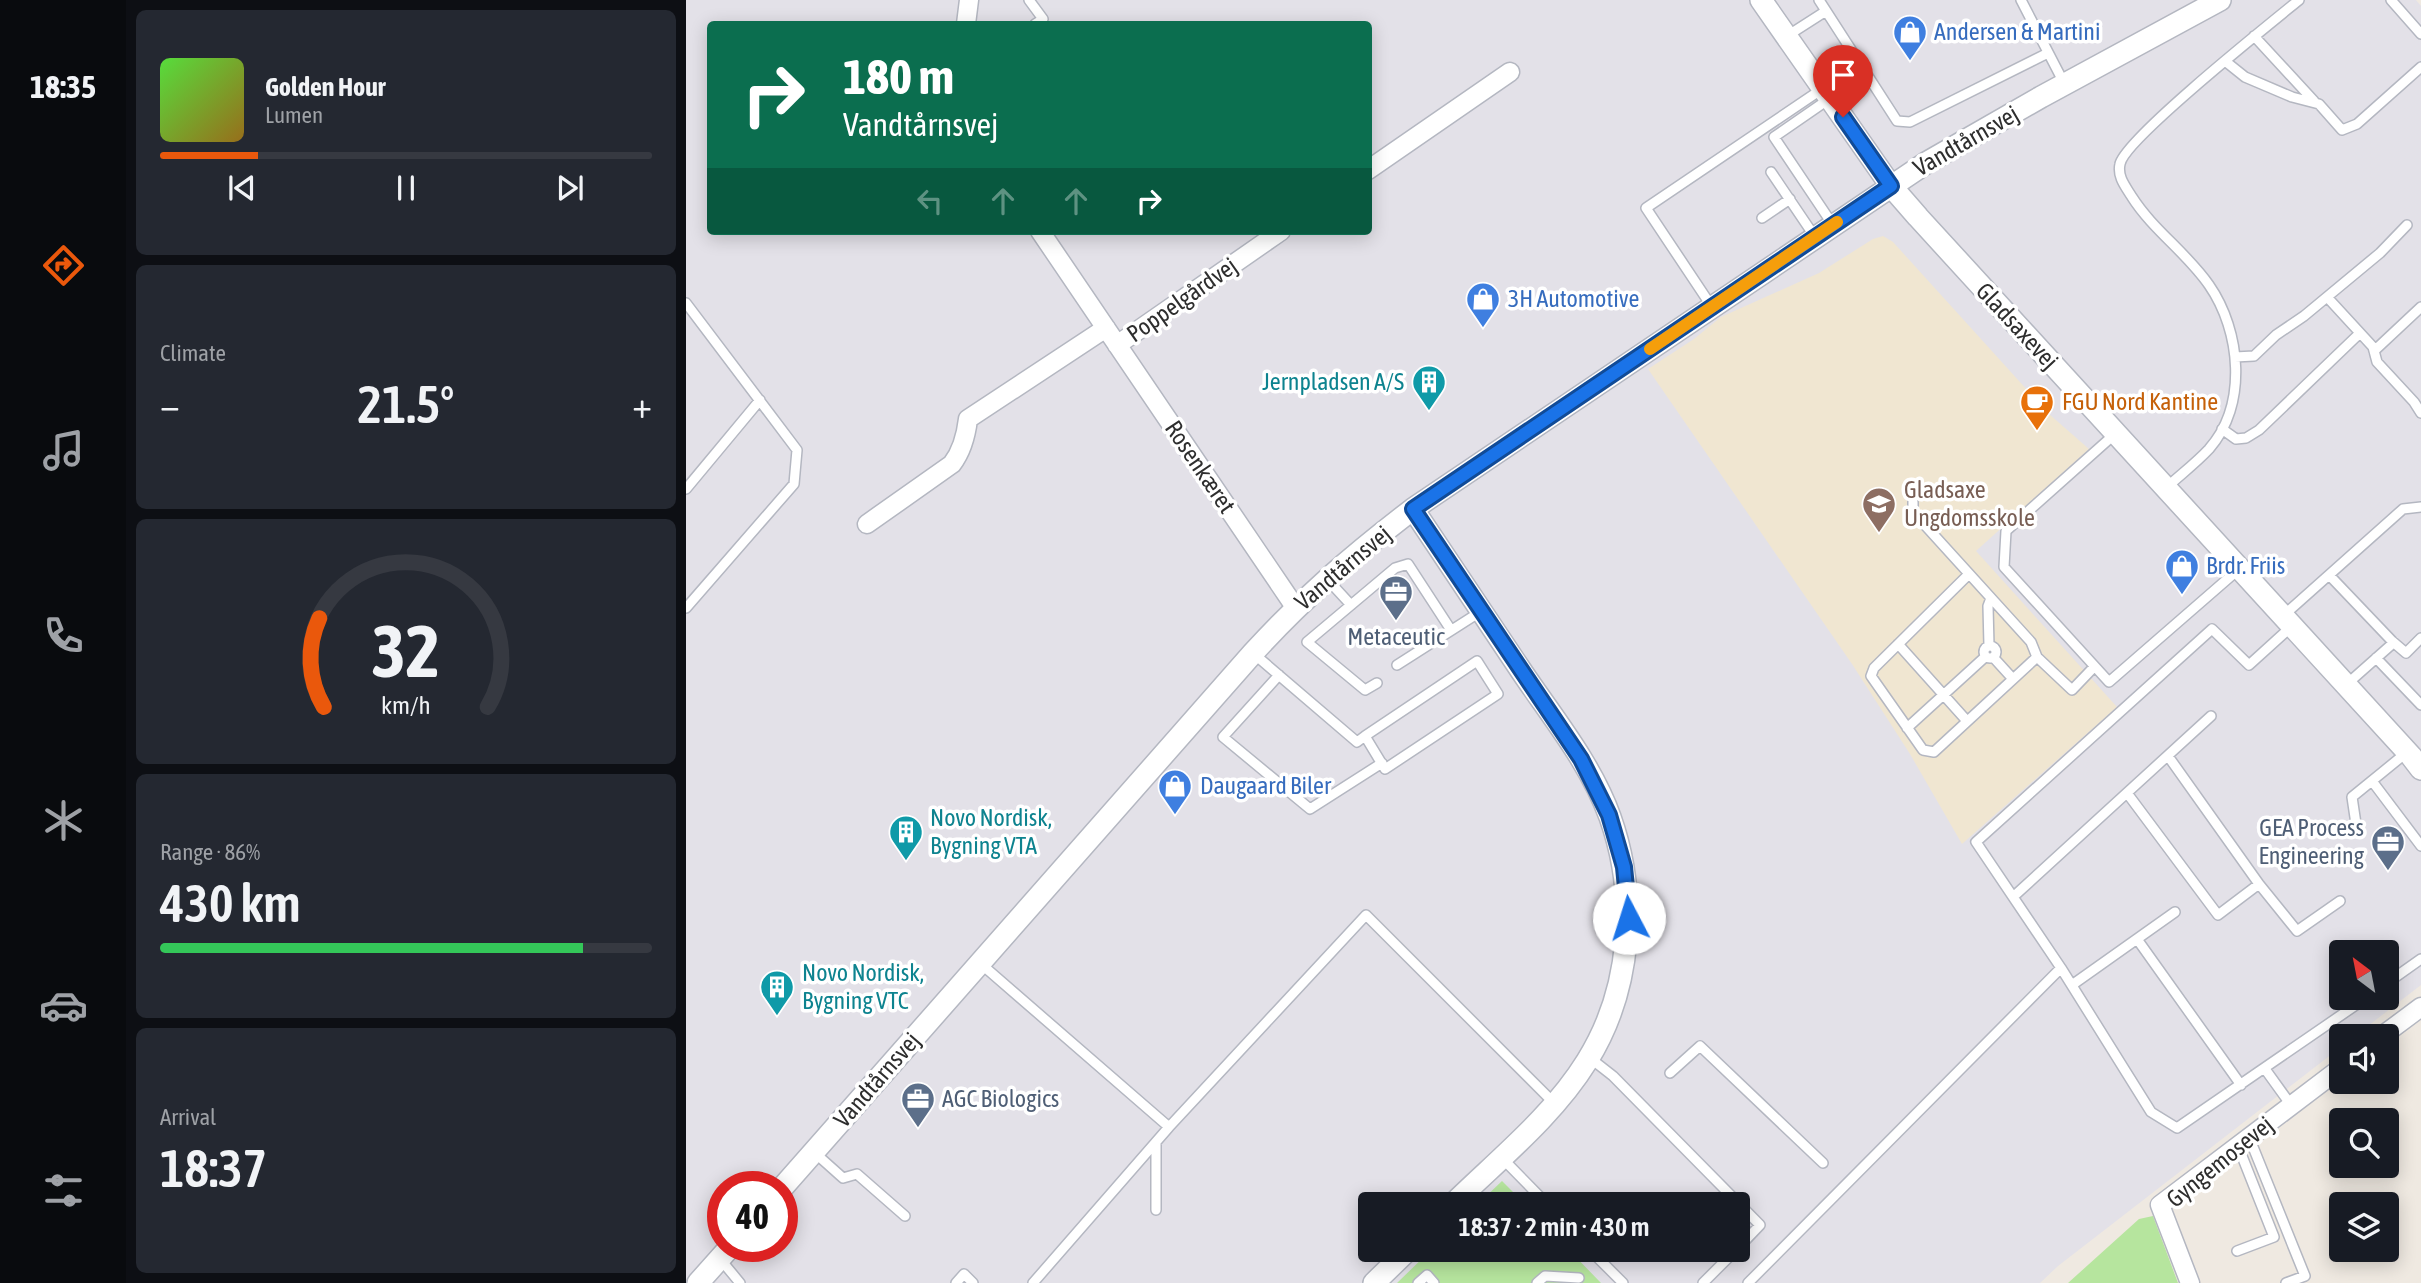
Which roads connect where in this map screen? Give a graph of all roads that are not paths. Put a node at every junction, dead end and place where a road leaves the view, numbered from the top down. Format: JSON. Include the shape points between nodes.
{"nodes":[{"id":1,"x":969,"y":0,"type":"edge"},
{"id":2,"x":1029,"y":0,"type":"edge"},
{"id":3,"x":1761,"y":0,"type":"edge"},
{"id":4,"x":1819,"y":0,"type":"edge"},
{"id":5,"x":2021,"y":0,"type":"edge"},
{"id":6,"x":2299,"y":0,"type":"edge"},
{"id":7,"x":2391,"y":0,"type":"edge"},
{"id":8,"x":2213,"y":2,"type":"edge"},
{"id":9,"x":1826,"y":11,"type":"junction"},
{"id":10,"x":966,"y":21,"type":"edge"},
{"id":11,"x":1040,"y":21,"type":"edge"},
{"id":12,"x":2421,"y":34,"type":"edge"},
{"id":13,"x":2255,"y":36,"type":"junction"},
{"id":14,"x":1785,"y":37,"type":"junction"},
{"id":15,"x":2048,"y":53,"type":"junction"},
{"id":16,"x":2225,"y":61,"type":"junction"},
{"id":17,"x":2421,"y":67,"type":"edge"},
{"id":18,"x":1510,"y":72,"type":"dead end"},
{"id":19,"x":2065,"y":84,"type":"junction"},
{"id":20,"x":1826,"y":94,"type":"junction"},
{"id":21,"x":2315,"y":103,"type":"junction"},
{"id":22,"x":1372,"y":167,"type":"edge"},
{"id":23,"x":1771,"y":172,"type":"dead end"},
{"id":24,"x":1891,"y":186,"type":"junction"},
{"id":25,"x":1790,"y":199,"type":"junction"},
{"id":26,"x":1762,"y":218,"type":"dead end"},
{"id":27,"x":1833,"y":225,"type":"junction"},
{"id":28,"x":2407,"y":225,"type":"dead end"},
{"id":29,"x":1043,"y":235,"type":"edge"},
{"id":30,"x":1275,"y":235,"type":"edge"},
{"id":31,"x":1815,"y":237,"type":"junction"},
{"id":32,"x":2327,"y":297,"type":"junction"},
{"id":33,"x":686,"y":303,"type":"edge"},
{"id":34,"x":1712,"y":307,"type":"junction"},
{"id":35,"x":2421,"y":307,"type":"edge"},
{"id":36,"x":1105,"y":328,"type":"junction"},
{"id":37,"x":2360,"y":333,"type":"junction"},
{"id":38,"x":1117,"y":345,"type":"junction"},
{"id":39,"x":2374,"y":351,"type":"junction"},
{"id":40,"x":2235,"y":357,"type":"junction"},
{"id":41,"x":760,"y":400,"type":"junction"},
{"id":42,"x":2421,"y":413,"type":"edge"},
{"id":43,"x":2222,"y":429,"type":"junction"},
{"id":44,"x":2116,"y":433,"type":"junction"},
{"id":45,"x":2166,"y":488,"type":"junction"},
{"id":46,"x":686,"y":489,"type":"edge"},
{"id":47,"x":1913,"y":502,"type":"dead end"},
{"id":48,"x":2421,"y":507,"type":"edge"},
{"id":49,"x":1413,"y":509,"type":"junction"},
{"id":50,"x":867,"y":524,"type":"dead end"},
{"id":51,"x":2239,"y":569,"type":"junction"},
{"id":52,"x":1969,"y":574,"type":"junction"},
{"id":53,"x":2330,"y":576,"type":"junction"},
{"id":54,"x":1327,"y":579,"type":"junction"},
{"id":55,"x":1991,"y":598,"type":"junction"},
{"id":56,"x":1351,"y":605,"type":"junction"},
{"id":57,"x":1295,"y":607,"type":"junction"},
{"id":58,"x":686,"y":608,"type":"edge"},
{"id":59,"x":1482,"y":611,"type":"junction"},
{"id":60,"x":2288,"y":621,"type":"junction"},
{"id":61,"x":1451,"y":630,"type":"junction"},
{"id":62,"x":2421,"y":638,"type":"edge"},
{"id":63,"x":2392,"y":640,"type":"junction"},
{"id":64,"x":1898,"y":644,"type":"junction"},
{"id":65,"x":1253,"y":653,"type":"junction"},
{"id":66,"x":1989,"y":657,"type":"junction"},
{"id":67,"x":2037,"y":657,"type":"junction"},
{"id":68,"x":2376,"y":658,"type":"junction"},
{"id":69,"x":1397,"y":665,"type":"dead end"},
{"id":70,"x":2094,"y":667,"type":"junction"},
{"id":71,"x":1279,"y":675,"type":"junction"},
{"id":72,"x":2013,"y":679,"type":"junction"},
{"id":73,"x":1377,"y":683,"type":"dead end"},
{"id":74,"x":2346,"y":685,"type":"junction"},
{"id":75,"x":1943,"y":695,"type":"junction"},
{"id":76,"x":2421,"y":705,"type":"edge"},
{"id":77,"x":2211,"y":716,"type":"dead end"},
{"id":78,"x":1967,"y":722,"type":"junction"},
{"id":79,"x":1907,"y":728,"type":"junction"},
{"id":80,"x":1365,"y":736,"type":"junction"},
{"id":81,"x":2168,"y":756,"type":"junction"},
{"id":82,"x":2415,"y":760,"type":"edge"},
{"id":83,"x":1382,"y":763,"type":"junction"},
{"id":84,"x":2372,"y":781,"type":"junction"},
{"id":85,"x":2127,"y":793,"type":"junction"},
{"id":86,"x":2356,"y":824,"type":"dead end"},
{"id":87,"x":2421,"y":846,"type":"edge"},
{"id":88,"x":2259,"y":884,"type":"junction"},
{"id":89,"x":2013,"y":897,"type":"junction"},
{"id":90,"x":2340,"y":901,"type":"dead end"},
{"id":91,"x":2175,"y":912,"type":"dead end"},
{"id":92,"x":2137,"y":939,"type":"junction"},
{"id":93,"x":2421,"y":959,"type":"edge"},
{"id":94,"x":980,"y":962,"type":"junction"},
{"id":95,"x":2061,"y":968,"type":"junction"},
{"id":96,"x":2399,"y":975,"type":"edge"},
{"id":97,"x":2072,"y":985,"type":"junction"},
{"id":98,"x":2421,"y":1007,"type":"edge"},
{"id":99,"x":2349,"y":1010,"type":"edge"},
{"id":100,"x":2398,"y":1024,"type":"edge"},
{"id":101,"x":1589,"y":1057,"type":"junction"},
{"id":102,"x":2265,"y":1069,"type":"junction"},
{"id":103,"x":1670,"y":1073,"type":"dead end"},
{"id":104,"x":2329,"y":1077,"type":"edge"},
{"id":105,"x":2241,"y":1085,"type":"junction"},
{"id":106,"x":1555,"y":1104,"type":"junction"},
{"id":107,"x":2291,"y":1105,"type":"junction"},
{"id":108,"x":1169,"y":1127,"type":"junction"},
{"id":109,"x":1156,"y":1142,"type":"junction"},
{"id":110,"x":2243,"y":1142,"type":"junction"},
{"id":111,"x":814,"y":1152,"type":"junction"},
{"id":112,"x":1501,"y":1157,"type":"junction"},
{"id":113,"x":1823,"y":1163,"type":"dead end"},
{"id":114,"x":797,"y":1171,"type":"edge"},
{"id":115,"x":1466,"y":1192,"type":"edge"},
{"id":116,"x":1535,"y":1192,"type":"edge"},
{"id":117,"x":1727,"y":1192,"type":"edge"},
{"id":118,"x":1156,"y":1210,"type":"dead end"},
{"id":119,"x":1750,"y":1215,"type":"edge"},
{"id":120,"x":905,"y":1216,"type":"dead end"},
{"id":121,"x":1750,"y":1235,"type":"edge"},
{"id":122,"x":2237,"y":1251,"type":"dead end"},
{"id":123,"x":716,"y":1262,"type":"edge"},
{"id":124,"x":730,"y":1262,"type":"edge"},
{"id":125,"x":1396,"y":1262,"type":"edge"},
{"id":126,"x":1602,"y":1262,"type":"edge"},
{"id":127,"x":1724,"y":1262,"type":"edge"},
{"id":128,"x":1579,"y":1278,"type":"dead end"},
{"id":129,"x":698,"y":1283,"type":"edge"},
{"id":130,"x":740,"y":1283,"type":"edge"},
{"id":131,"x":956,"y":1283,"type":"edge"},
{"id":132,"x":973,"y":1283,"type":"edge"},
{"id":133,"x":1033,"y":1283,"type":"edge"},
{"id":134,"x":1374,"y":1283,"type":"edge"},
{"id":135,"x":1418,"y":1283,"type":"edge"},
{"id":136,"x":1434,"y":1283,"type":"edge"},
{"id":137,"x":1537,"y":1283,"type":"edge"},
{"id":138,"x":1623,"y":1283,"type":"edge"},
{"id":139,"x":1703,"y":1283,"type":"edge"},
{"id":140,"x":1748,"y":1283,"type":"edge"},
{"id":141,"x":2190,"y":1283,"type":"edge"},
{"id":142,"x":2286,"y":1283,"type":"edge"}],
"edges":[{"from":1,"to":10,"type":"street"},
{"from":2,"to":11,"type":"lane","via":[[1043,19]]},
{"from":3,"to":14,"type":"street","name":"Gladsaxevej"},
{"from":4,"to":9,"type":"lane"},
{"from":5,"to":15,"type":"lane"},
{"from":6,"to":13,"type":"lane"},
{"from":7,"to":12,"type":"lane"},
{"from":8,"to":19,"type":"street","name":"Vandtårnsvej"},
{"from":9,"to":14,"type":"lane"},
{"from":9,"to":15,"type":"lane","via":[[1897,121],[1910,122]]},
{"from":13,"to":16,"type":"lane"},
{"from":13,"to":21,"type":"lane"},
{"from":14,"to":20,"type":"street","name":"Gladsaxevej"},
{"from":15,"to":19,"type":"lane"},
{"from":16,"to":21,"type":"lane","via":[[2245,78]]},
{"from":16,"to":40,"type":"lane","via":[[2140,137],[2123,156],[2120,173],[2140,209],[2210,285]]},
{"from":17,"to":21,"type":"lane","via":[[2347,129],[2342,130]]},
{"from":18,"to":22,"type":"street"},
{"from":19,"to":24,"type":"street","name":"Vandtårnsvej"},
{"from":20,"to":24,"type":"street","name":"Gladsaxevej"},
{"from":20,"to":27,"type":"lane","via":[[1774,137]]},
{"from":20,"to":34,"type":"lane","via":[[1646,208]]},
{"from":23,"to":25,"type":"lane"},
{"from":24,"to":27,"type":"street","name":"Vandtårnsvej"},
{"from":24,"to":44,"type":"street","name":"Gladsaxevej"},
{"from":25,"to":26,"type":"lane"},
{"from":25,"to":31,"type":"lane"},
{"from":27,"to":31,"type":"street","name":"Vandtårnsvej"},
{"from":28,"to":32,"type":"lane"},
{"from":29,"to":36,"type":"street","name":"Rosenkæret"},
{"from":30,"to":38,"type":"street","name":"Poppelgårdvej"},
{"from":31,"to":34,"type":"street","name":"Vandtårnsvej"},
{"from":32,"to":37,"type":"lane"},
{"from":32,"to":40,"type":"lane","via":[[2254,356]]},
{"from":33,"to":41,"type":"lane"},
{"from":34,"to":49,"type":"street","name":"Vandtårnsvej"},
{"from":35,"to":39,"type":"lane"},
{"from":36,"to":38,"type":"street","name":"Rosenkæret"},
{"from":36,"to":50,"type":"street","via":[[968,419],[959,455],[952,464]]},
{"from":37,"to":39,"type":"lane"},
{"from":37,"to":43,"type":"lane","via":[[2259,430],[2236,439]]},
{"from":38,"to":57,"type":"street","name":"Rosenkæret"},
{"from":39,"to":42,"type":"lane","via":[[2376,362]]},
{"from":40,"to":43,"type":"lane","via":[[2236,392]]},
{"from":41,"to":46,"type":"lane"},
{"from":41,"to":58,"type":"lane","via":[[797,450],[794,484]]},
{"from":43,"to":45,"type":"lane","via":[[2210,448]]},
{"from":44,"to":45,"type":"street","name":"Gladsaxevej"},
{"from":44,"to":70,"type":"lane","via":[[2006,531],[2004,567]]},
{"from":45,"to":51,"type":"street","name":"Gladsaxevej"},
{"from":47,"to":52,"type":"lane","via":[[1913,512]]},
{"from":48,"to":53,"type":"lane","via":[[2403,509]]},
{"from":49,"to":54,"type":"street","name":"Vandtårnsvej"},
{"from":49,"to":59,"type":"street"},
{"from":51,"to":60,"type":"street","name":"Gladsaxevej"},
{"from":51,"to":70,"type":"lane","via":[[2109,682]]},
{"from":52,"to":55,"type":"lane"},
{"from":52,"to":64,"type":"lane"},
{"from":53,"to":60,"type":"lane"},
{"from":53,"to":63,"type":"lane"},
{"from":54,"to":56,"type":"lane"},
{"from":54,"to":57,"type":"street","name":"Vandtårnsvej"},
{"from":55,"to":66,"type":"lane","via":[[1989,646],[1996,650]]},
{"from":55,"to":67,"type":"lane","via":[[2031,642]]},
{"from":56,"to":61,"type":"lane","via":[[1395,568],[1408,564]]},
{"from":56,"to":73,"type":"lane","via":[[1307,642],[1365,690]]},
{"from":57,"to":65,"type":"street","name":"Vandtårnsvej"},
{"from":59,"to":61,"type":"lane"},
{"from":59,"to":101,"type":"street","via":[[1581,759],[1609,815],[1624,867],[1629,918],[1623,963],[1610,1012]]},
{"from":60,"to":74,"type":"street","name":"Gladsaxevej"},
{"from":60,"to":89,"type":"lane","via":[[2249,665],[2212,629],[1976,842]]},
{"from":61,"to":69,"type":"lane"},
{"from":62,"to":63,"type":"lane","via":[[2406,653]]},
{"from":63,"to":68,"type":"lane"},
{"from":64,"to":75,"type":"lane"},
{"from":64,"to":79,"type":"lane","via":[[1871,676]]},
{"from":65,"to":71,"type":"lane"},
{"from":65,"to":94,"type":"street","name":"Vandtårnsvej"},
{"from":66,"to":72,"type":"lane"},
{"from":66,"to":75,"type":"lane"},
{"from":67,"to":70,"type":"lane","via":[[2072,690]]},
{"from":67,"to":72,"type":"lane"},
{"from":68,"to":74,"type":"lane"},
{"from":68,"to":76,"type":"lane"},
{"from":71,"to":80,"type":"lane","via":[[1357,742]]},
{"from":71,"to":83,"type":"lane","via":[[1223,737],[1310,809]]},
{"from":72,"to":78,"type":"lane"},
{"from":74,"to":82,"type":"street","name":"Gladsaxevej"},
{"from":75,"to":78,"type":"lane"},
{"from":75,"to":79,"type":"lane"},
{"from":77,"to":81,"type":"lane"},
{"from":78,"to":79,"type":"lane","via":[[1934,752],[1923,750]]},
{"from":80,"to":83,"type":"lane"},
{"from":80,"to":83,"type":"lane","via":[[1477,661],[1498,694],[1385,769]]},
{"from":81,"to":85,"type":"lane"},
{"from":81,"to":88,"type":"lane"},
{"from":82,"to":84,"type":"lane"},
{"from":84,"to":86,"type":"lane","via":[[2353,797]]},
{"from":84,"to":87,"type":"lane"},
{"from":85,"to":88,"type":"lane","via":[[2218,915]]},
{"from":85,"to":89,"type":"lane"},
{"from":88,"to":90,"type":"lane","via":[[2297,931]]},
{"from":89,"to":95,"type":"lane"},
{"from":91,"to":92,"type":"lane"},
{"from":92,"to":97,"type":"lane"},
{"from":92,"to":105,"type":"lane"},
{"from":93,"to":96,"type":"lane"},
{"from":94,"to":108,"type":"lane"},
{"from":94,"to":111,"type":"street","name":"Vandtårnsvej"},
{"from":95,"to":97,"type":"lane"},
{"from":95,"to":140,"type":"lane"},
{"from":97,"to":105,"type":"lane","via":[[2151,1112],[2178,1128]]},
{"from":98,"to":100,"type":"street"},
{"from":99,"to":102,"type":"lane"},
{"from":101,"to":106,"type":"street"},
{"from":101,"to":117,"type":"lane"},
{"from":102,"to":105,"type":"lane"},
{"from":102,"to":107,"type":"lane"},
{"from":103,"to":113,"type":"lane","via":[[1700,1046]]},
{"from":104,"to":107,"type":"street","name":"Gyngemosevej"},
{"from":106,"to":108,"type":"lane","via":[[1366,915]]},
{"from":106,"to":112,"type":"street"},
{"from":107,"to":110,"type":"street","name":"Gyngemosevej"},
{"from":108,"to":109,"type":"lane"},
{"from":109,"to":118,"type":"lane"},
{"from":109,"to":133,"type":"lane"},
{"from":110,"to":122,"type":"lane","via":[[2274,1237]]},
{"from":110,"to":141,"type":"street","name":"Gyngemosevej","via":[[2160,1205]]},
{"from":110,"to":142,"type":"lane","via":[[2305,1276]]},
{"from":111,"to":114,"type":"street","name":"Vandtårnsvej"},
{"from":111,"to":120,"type":"lane","via":[[844,1178],[857,1174]]},
{"from":112,"to":115,"type":"street"},
{"from":112,"to":116,"type":"lane"},
{"from":119,"to":121,"type":"lane","via":[[1760,1225]]},
{"from":123,"to":129,"type":"street"},
{"from":124,"to":130,"type":"lane"},
{"from":125,"to":134,"type":"street"},
{"from":126,"to":138,"type":"lane"},
{"from":127,"to":139,"type":"lane"},
{"from":128,"to":137,"type":"lane","via":[[1545,1276]]},
{"from":131,"to":132,"type":"lane","via":[[964,1274]]},
{"from":135,"to":136,"type":"lane","via":[[1427,1275]]}]}
